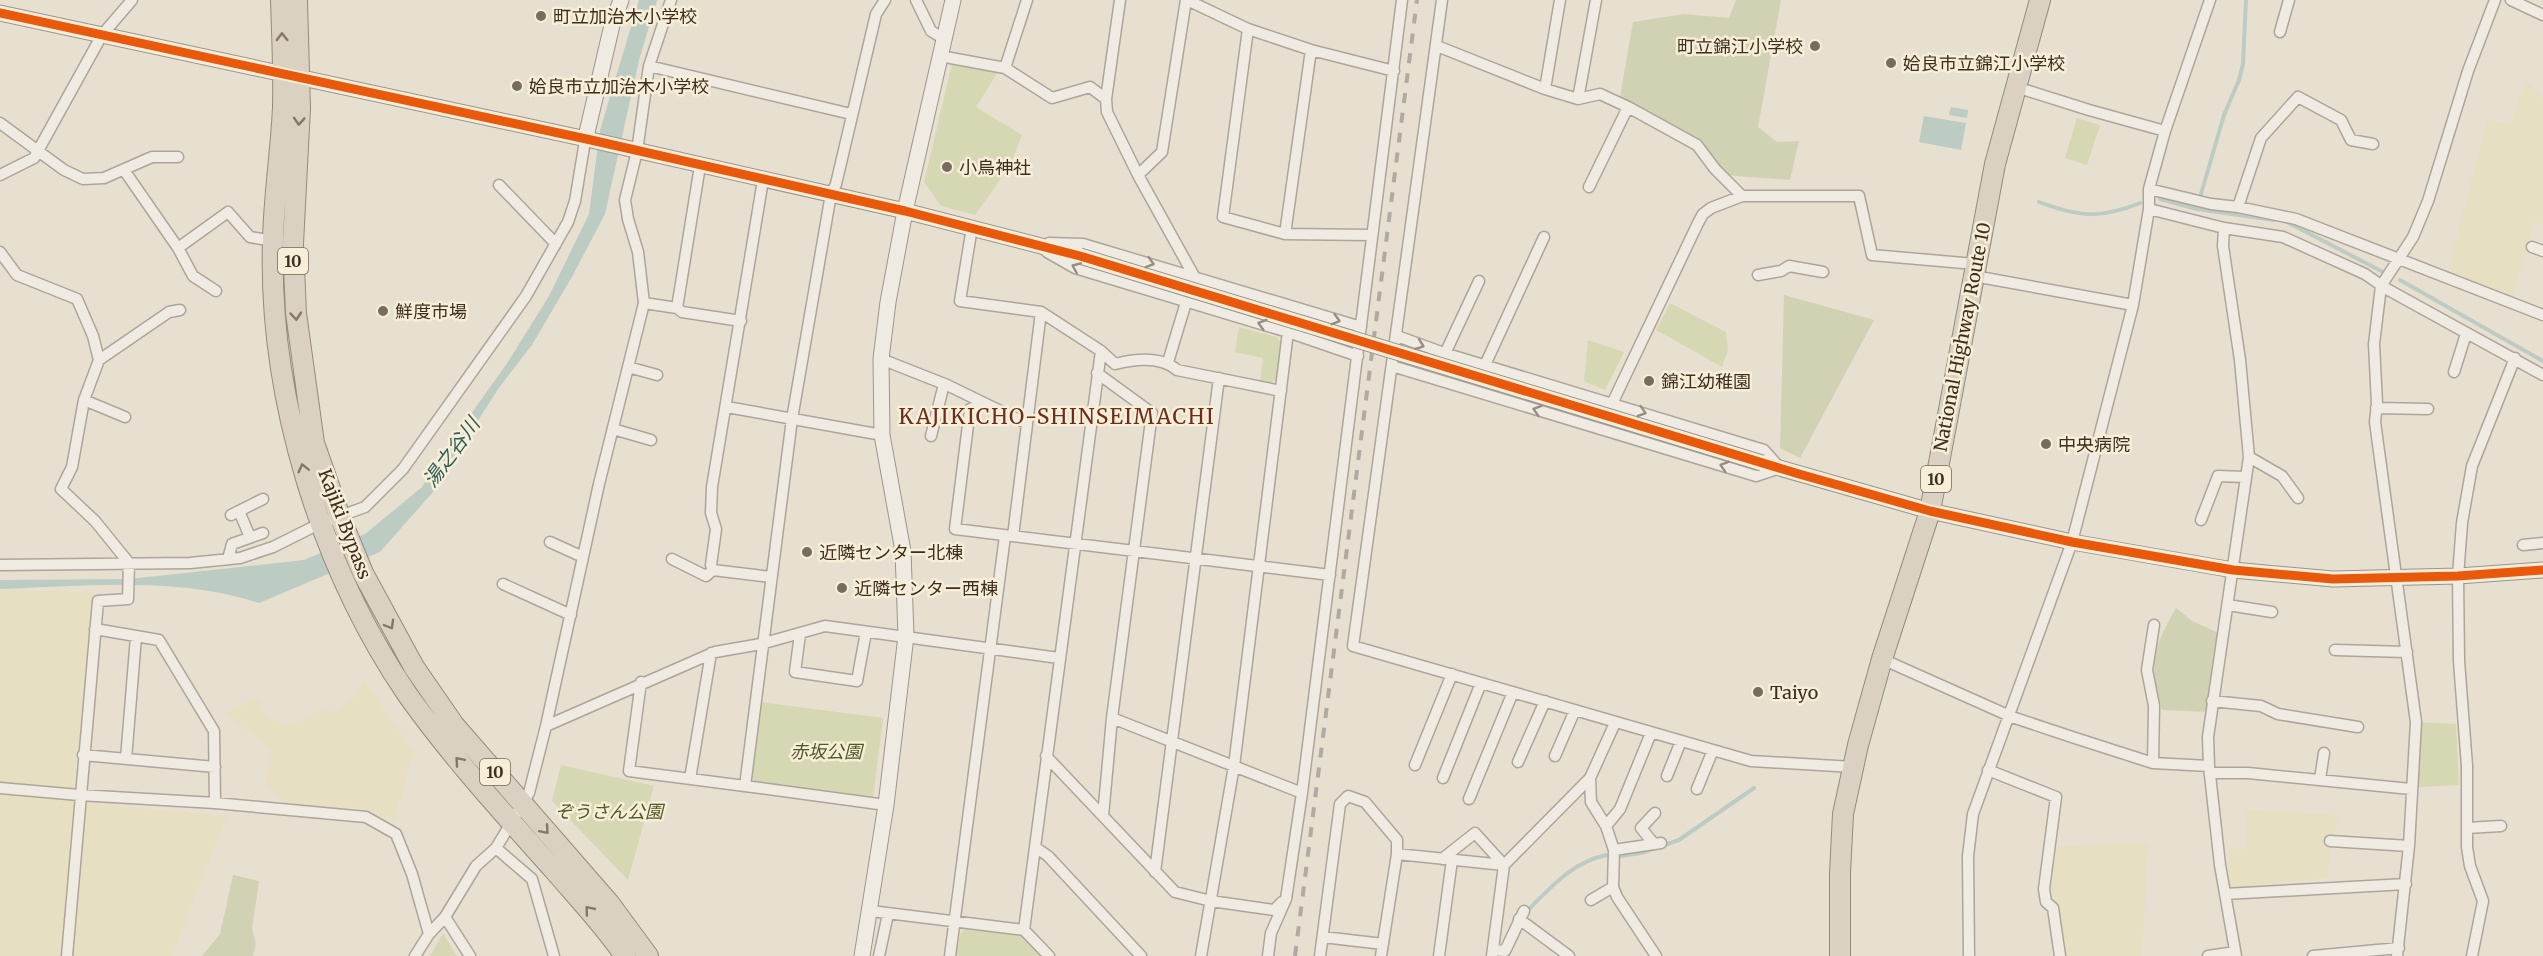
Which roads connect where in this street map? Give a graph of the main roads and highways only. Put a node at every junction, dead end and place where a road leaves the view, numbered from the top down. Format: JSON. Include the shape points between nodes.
{"nodes":[{"id":1,"x":281,"y":0,"type":"edge"},
{"id":2,"x":297,"y":0,"type":"edge"},
{"id":3,"x":2040,"y":0,"type":"edge"},
{"id":4,"x":291,"y":76,"type":"junction"},
{"id":5,"x":333,"y":527,"type":"junction"},
{"id":6,"x":625,"y":956,"type":"edge"},
{"id":7,"x":648,"y":956,"type":"edge"},
{"id":8,"x":1840,"y":956,"type":"edge"}],
"edges":[{"from":4,"to":1,"type":"highway","name":"Kajiki Bypass","number":"10","one_way":true},
{"from":2,"to":4,"type":"highway","name":"Kajiki Bypass","number":"10"},
{"from":3,"to":8,"type":"highway","name":"National Highway Route 10","number":"10","via":[[1995,164],[1930,510],[1882,659],[1843,814]]},
{"from":4,"to":5,"type":"highway","name":"Kajiki Bypass","number":"10","one_way":true,"via":[[296,313],[314,443]]},
{"from":5,"to":4,"type":"highway","name":"Kajiki Bypass","number":"10","one_way":true,"via":[[301,457],[281,364],[275,307],[273,241],[283,106]]},
{"from":6,"to":5,"type":"highway","name":"Kajiki Bypass","number":"10","one_way":true,"via":[[440,740],[406,692],[345,581]]},
{"from":5,"to":7,"type":"highway","name":"Kajiki Bypass","number":"10","one_way":true,"via":[[441,707],[609,903]]}]}
